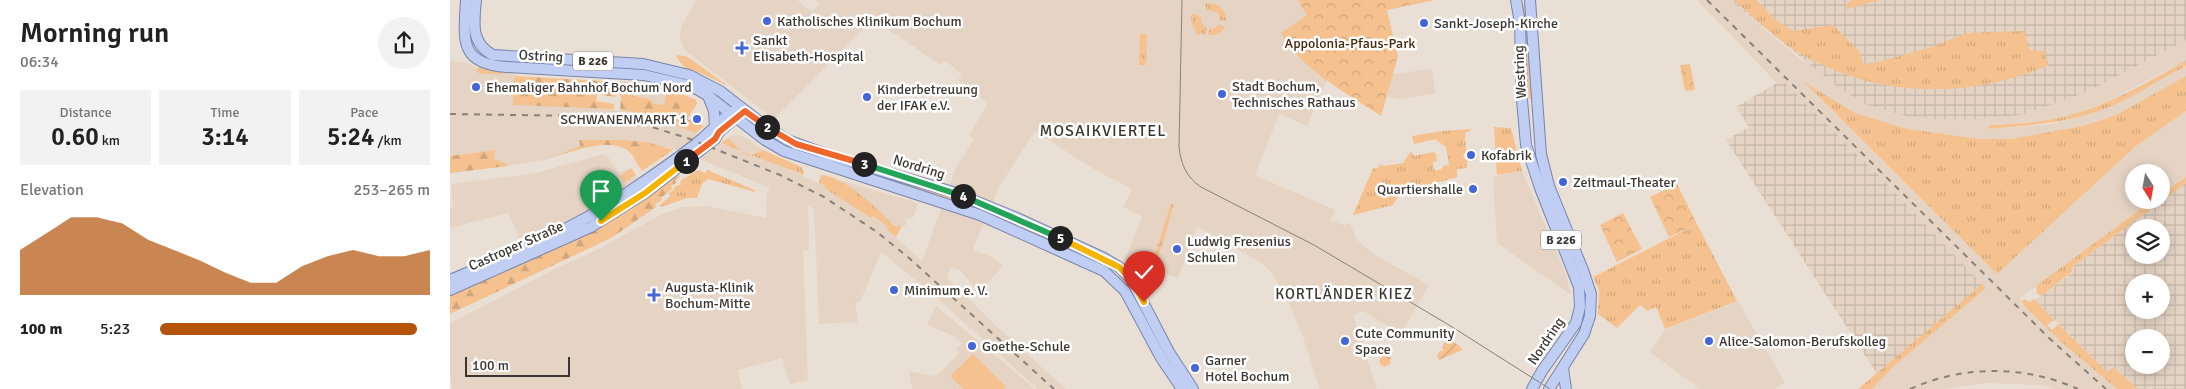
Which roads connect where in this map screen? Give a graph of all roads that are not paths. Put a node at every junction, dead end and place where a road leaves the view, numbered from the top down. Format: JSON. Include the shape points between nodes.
{"nodes":[{"id":1,"x":466,"y":0,"type":"edge"},
{"id":2,"x":476,"y":0,"type":"edge"},
{"id":3,"x":1530,"y":0,"type":"edge"},
{"id":4,"x":1517,"y":1,"type":"edge"},
{"id":5,"x":466,"y":43,"type":"junction"},
{"id":6,"x":479,"y":43,"type":"junction"},
{"id":7,"x":471,"y":53,"type":"junction"},
{"id":8,"x":707,"y":95,"type":"junction"},
{"id":9,"x":743,"y":109,"type":"junction"},
{"id":10,"x":1537,"y":113,"type":"junction"},
{"id":11,"x":733,"y":115,"type":"junction"},
{"id":12,"x":1522,"y":116,"type":"junction"},
{"id":13,"x":715,"y":127,"type":"junction"},
{"id":14,"x":750,"y":129,"type":"junction"},
{"id":15,"x":715,"y":139,"type":"junction"},
{"id":16,"x":1544,"y":187,"type":"junction"},
{"id":17,"x":450,"y":280,"type":"edge"},
{"id":18,"x":450,"y":290,"type":"edge"},
{"id":19,"x":1580,"y":307,"type":"junction"},
{"id":20,"x":1590,"y":316,"type":"junction"},
{"id":21,"x":1564,"y":368,"type":"junction"},
{"id":22,"x":1534,"y":385,"type":"edge"},
{"id":23,"x":1182,"y":389,"type":"edge"},
{"id":24,"x":1192,"y":389,"type":"edge"},
{"id":25,"x":1548,"y":389,"type":"edge"},
{"id":26,"x":1566,"y":389,"type":"edge"}],
"edges":[{"from":1,"to":5,"type":"main road"},
{"from":2,"to":6,"type":"main road","via":[[474,28]]},
{"from":3,"to":10,"type":"main road","name":"Westring","number":"B 226"},
{"from":4,"to":12,"type":"main road","name":"Westring","number":"B 226"},
{"from":5,"to":6,"type":"main road","name":"Ostring"},
{"from":5,"to":7,"type":"main road"},
{"from":6,"to":7,"type":"main road"},
{"from":6,"to":9,"type":"main road","name":"Ostring","number":"B 226","via":[[486,51],[504,56],[650,65],[679,71],[720,91]]},
{"from":7,"to":8,"type":"main road","name":"Ostring","number":"B 226","via":[[479,62],[494,66],[644,75],[691,86]]},
{"from":8,"to":11,"type":"main road","number":"B 226"},
{"from":8,"to":13,"type":"main road","via":[[714,111]]},
{"from":9,"to":11,"type":"main road"},
{"from":9,"to":24,"type":"main road","name":"Nordring","number":"B 226","via":[[796,144],[954,192],[1119,267],[1131,279]]},
{"from":10,"to":12,"type":"main road","name":"Westring"},
{"from":10,"to":16,"type":"main road","name":"Westring","number":"B 226"},
{"from":11,"to":13,"type":"main road","name":"Castroper Straße"},
{"from":11,"to":14,"type":"main road","name":"Nordring","number":"B 226"},
{"from":11,"to":15,"type":"main road","name":"Castroper Straße"},
{"from":12,"to":16,"type":"main road","name":"Westring","number":"B 226","via":[[1528,154]]},
{"from":13,"to":17,"type":"main road","name":"Castroper Straße","via":[[678,158],[603,208],[561,231]]},
{"from":14,"to":15,"type":"main road","via":[[735,127]]},
{"from":14,"to":23,"type":"main road","name":"Nordring","number":"B 226","via":[[794,155],[949,203],[1104,271],[1125,291]]},
{"from":15,"to":18,"type":"main road","name":"Castroper Straße","via":[[645,193],[591,227]]},
{"from":16,"to":19,"type":"main road","name":"Nordring","number":"B 226","via":[[1579,287]]},
{"from":16,"to":20,"type":"main road","name":"Nordring","number":"B 226","via":[[1589,284]]},
{"from":19,"to":20,"type":"main road","name":"Nordring"},
{"from":19,"to":22,"type":"main road","name":"Nordring","number":"B 226","via":[[1575,324]]},
{"from":20,"to":21,"type":"main road","name":"Nordring","number":"B 226","via":[[1584,334]]},
{"from":21,"to":25,"type":"main road","name":"Nordring","number":"B 226"},
{"from":21,"to":26,"type":"main road"},
{"from":22,"to":25,"type":"main road","number":"B 226"}]}
